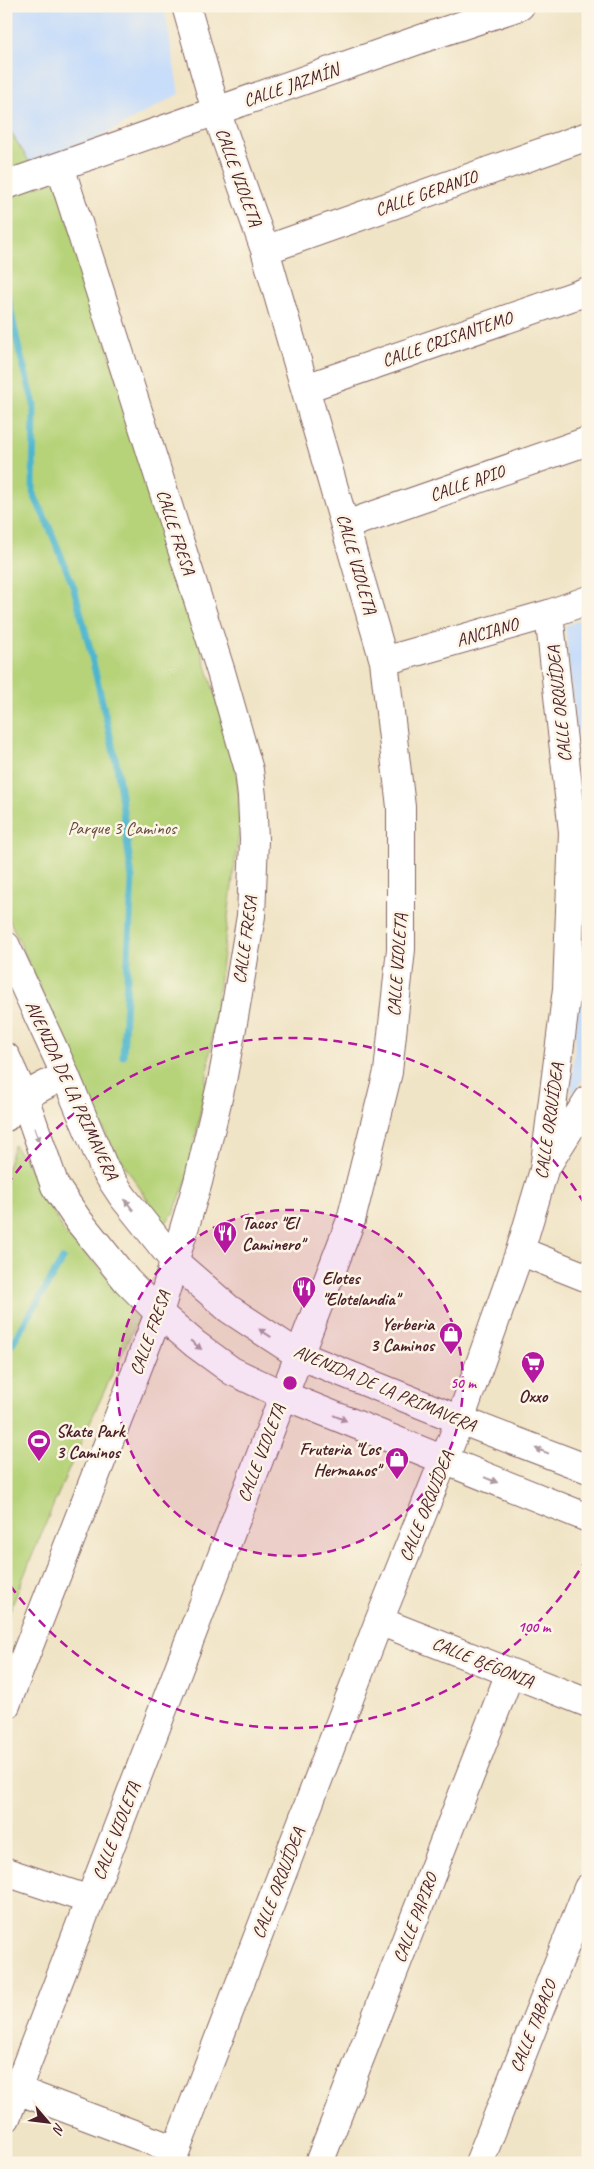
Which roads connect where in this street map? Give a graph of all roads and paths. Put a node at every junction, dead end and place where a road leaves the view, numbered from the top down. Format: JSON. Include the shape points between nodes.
{"nodes":[{"id":1,"x":186,"y":6,"type":"edge"},
{"id":2,"x":520,"y":6,"type":"edge"},
{"id":3,"x":216,"y":111,"type":"junction"},
{"id":4,"x":588,"y":136,"type":"edge"},
{"id":5,"x":60,"y":166,"type":"junction"},
{"id":6,"x":6,"y":185,"type":"edge"},
{"id":7,"x":265,"y":250,"type":"junction"},
{"id":8,"x":588,"y":291,"type":"edge"},
{"id":9,"x":306,"y":388,"type":"junction"},
{"id":10,"x":588,"y":441,"type":"edge"},
{"id":11,"x":346,"y":525,"type":"junction"},
{"id":12,"x":588,"y":600,"type":"edge"},
{"id":13,"x":549,"y":614,"type":"junction"},
{"id":14,"x":384,"y":661,"type":"junction"},
{"id":15,"x":6,"y":946,"type":"edge"},
{"id":16,"x":6,"y":1057,"type":"edge"},
{"id":17,"x":65,"y":1075,"type":"junction"},
{"id":18,"x":24,"y":1097,"type":"junction"},
{"id":19,"x":588,"y":1100,"type":"edge"},
{"id":20,"x":6,"y":1117,"type":"edge"},
{"id":21,"x":544,"y":1170,"type":"junction"},
{"id":22,"x":520,"y":1251,"type":"junction"},
{"id":23,"x":175,"y":1262,"type":"junction"},
{"id":24,"x":588,"y":1278,"type":"edge"},
{"id":25,"x":159,"y":1313,"type":"junction"},
{"id":26,"x":299,"y":1355,"type":"junction"},
{"id":27,"x":284,"y":1395,"type":"junction"},
{"id":28,"x":460,"y":1420,"type":"junction"},
{"id":29,"x":444,"y":1461,"type":"junction"},
{"id":30,"x":588,"y":1469,"type":"edge"},
{"id":31,"x":588,"y":1518,"type":"edge"},
{"id":32,"x":379,"y":1621,"type":"junction"},
{"id":33,"x":510,"y":1673,"type":"junction"},
{"id":34,"x":588,"y":1703,"type":"edge"},
{"id":35,"x":6,"y":1705,"type":"edge"},
{"id":36,"x":6,"y":1872,"type":"edge"},
{"id":37,"x":588,"y":1888,"type":"edge"},
{"id":38,"x":90,"y":1900,"type":"junction"},
{"id":39,"x":17,"y":2090,"type":"junction"},
{"id":40,"x":6,"y":2118,"type":"edge"},
{"id":41,"x":173,"y":2157,"type":"edge"},
{"id":42,"x":320,"y":2163,"type":"edge"},
{"id":43,"x":479,"y":2163,"type":"edge"}],
"edges":[{"from":1,"to":3,"type":"street","name":"CALLE VIOLETA"},
{"from":2,"to":3,"type":"street","name":"CALLE JAZMÍN"},
{"from":3,"to":5,"type":"street","name":"CALLE JAZMÍN"},
{"from":3,"to":7,"type":"street","name":"CALLE VIOLETA"},
{"from":4,"to":7,"type":"street","name":"CALLE GERANIO"},
{"from":5,"to":6,"type":"street","name":"CALLE JAZMÍN"},
{"from":5,"to":23,"type":"street","name":"CALLE FRESA","via":[[221,672],[248,770],[252,797],[251,916],[222,1081]]},
{"from":7,"to":9,"type":"street","name":"CALLE VIOLETA"},
{"from":8,"to":9,"type":"street","name":"CALLE CRISANTEMO"},
{"from":9,"to":11,"type":"street","name":"CALLE VIOLETA"},
{"from":10,"to":11,"type":"street","name":"CALLE APIO"},
{"from":11,"to":14,"type":"street","name":"CALLE VIOLETA"},
{"from":12,"to":13,"type":"street","name":"ANCIANO"},
{"from":13,"to":14,"type":"street","name":"ANCIANO"},
{"from":13,"to":21,"type":"street","name":"CALLE ORQUÍDEA","via":[[573,832],[566,989]]},
{"from":14,"to":26,"type":"street","name":"CALLE VIOLETA","via":[[401,807],[401,950],[388,1072],[351,1220]]},
{"from":15,"to":17,"type":"street","name":"AVENIDA DE LA PRIMAVERA"},
{"from":16,"to":18,"type":"street"},
{"from":17,"to":18,"type":"street"},
{"from":23,"to":17,"type":"street","name":"AVENIDA DE LA PRIMAVERA","one_way":true,"via":[[123,1197],[106,1170]]},
{"from":18,"to":20,"type":"street"},
{"from":18,"to":25,"type":"street","one_way":true,"via":[[55,1186],[127,1281]]},
{"from":19,"to":21,"type":"street"},
{"from":21,"to":22,"type":"street","name":"CALLE ORQUÍDEA"},
{"from":22,"to":24,"type":"street"},
{"from":22,"to":28,"type":"street","name":"CALLE ORQUÍDEA"},
{"from":23,"to":25,"type":"street","name":"CALLE FRESA"},
{"from":26,"to":23,"type":"street","name":"AVENIDA DE LA PRIMAVERA","one_way":true,"via":[[229,1309]]},
{"from":25,"to":27,"type":"street","one_way":true,"via":[[232,1371]]},
{"from":25,"to":35,"type":"street","name":"CALLE FRESA"},
{"from":26,"to":27,"type":"street","name":"CALLE VIOLETA"},
{"from":26,"to":28,"type":"street","name":"AVENIDA DE LA PRIMAVERA"},
{"from":27,"to":29,"type":"street","one_way":true},
{"from":27,"to":38,"type":"street","name":"CALLE VIOLETA"},
{"from":28,"to":29,"type":"street","name":"CALLE ORQUÍDEA"},
{"from":30,"to":28,"type":"street","name":"AVENIDA DE LA PRIMAVERA","one_way":true},
{"from":29,"to":31,"type":"street","one_way":true},
{"from":29,"to":32,"type":"street","name":"CALLE ORQUÍDEA"},
{"from":32,"to":33,"type":"street","name":"CALLE BEGONIA"},
{"from":32,"to":41,"type":"street","name":"CALLE ORQUÍDEA"},
{"from":33,"to":34,"type":"street","name":"CALLE BEGONIA"},
{"from":33,"to":42,"type":"street","name":"CALLE PAPIRO"},
{"from":36,"to":38,"type":"street","name":"CALLE VIOLETA"},
{"from":37,"to":43,"type":"street","name":"CALLE TABACO"},
{"from":38,"to":39,"type":"street","name":"CALLE VIOLETA"},
{"from":39,"to":40,"type":"street","name":"CALLE VIOLETA"},
{"from":39,"to":41,"type":"street"}]}
